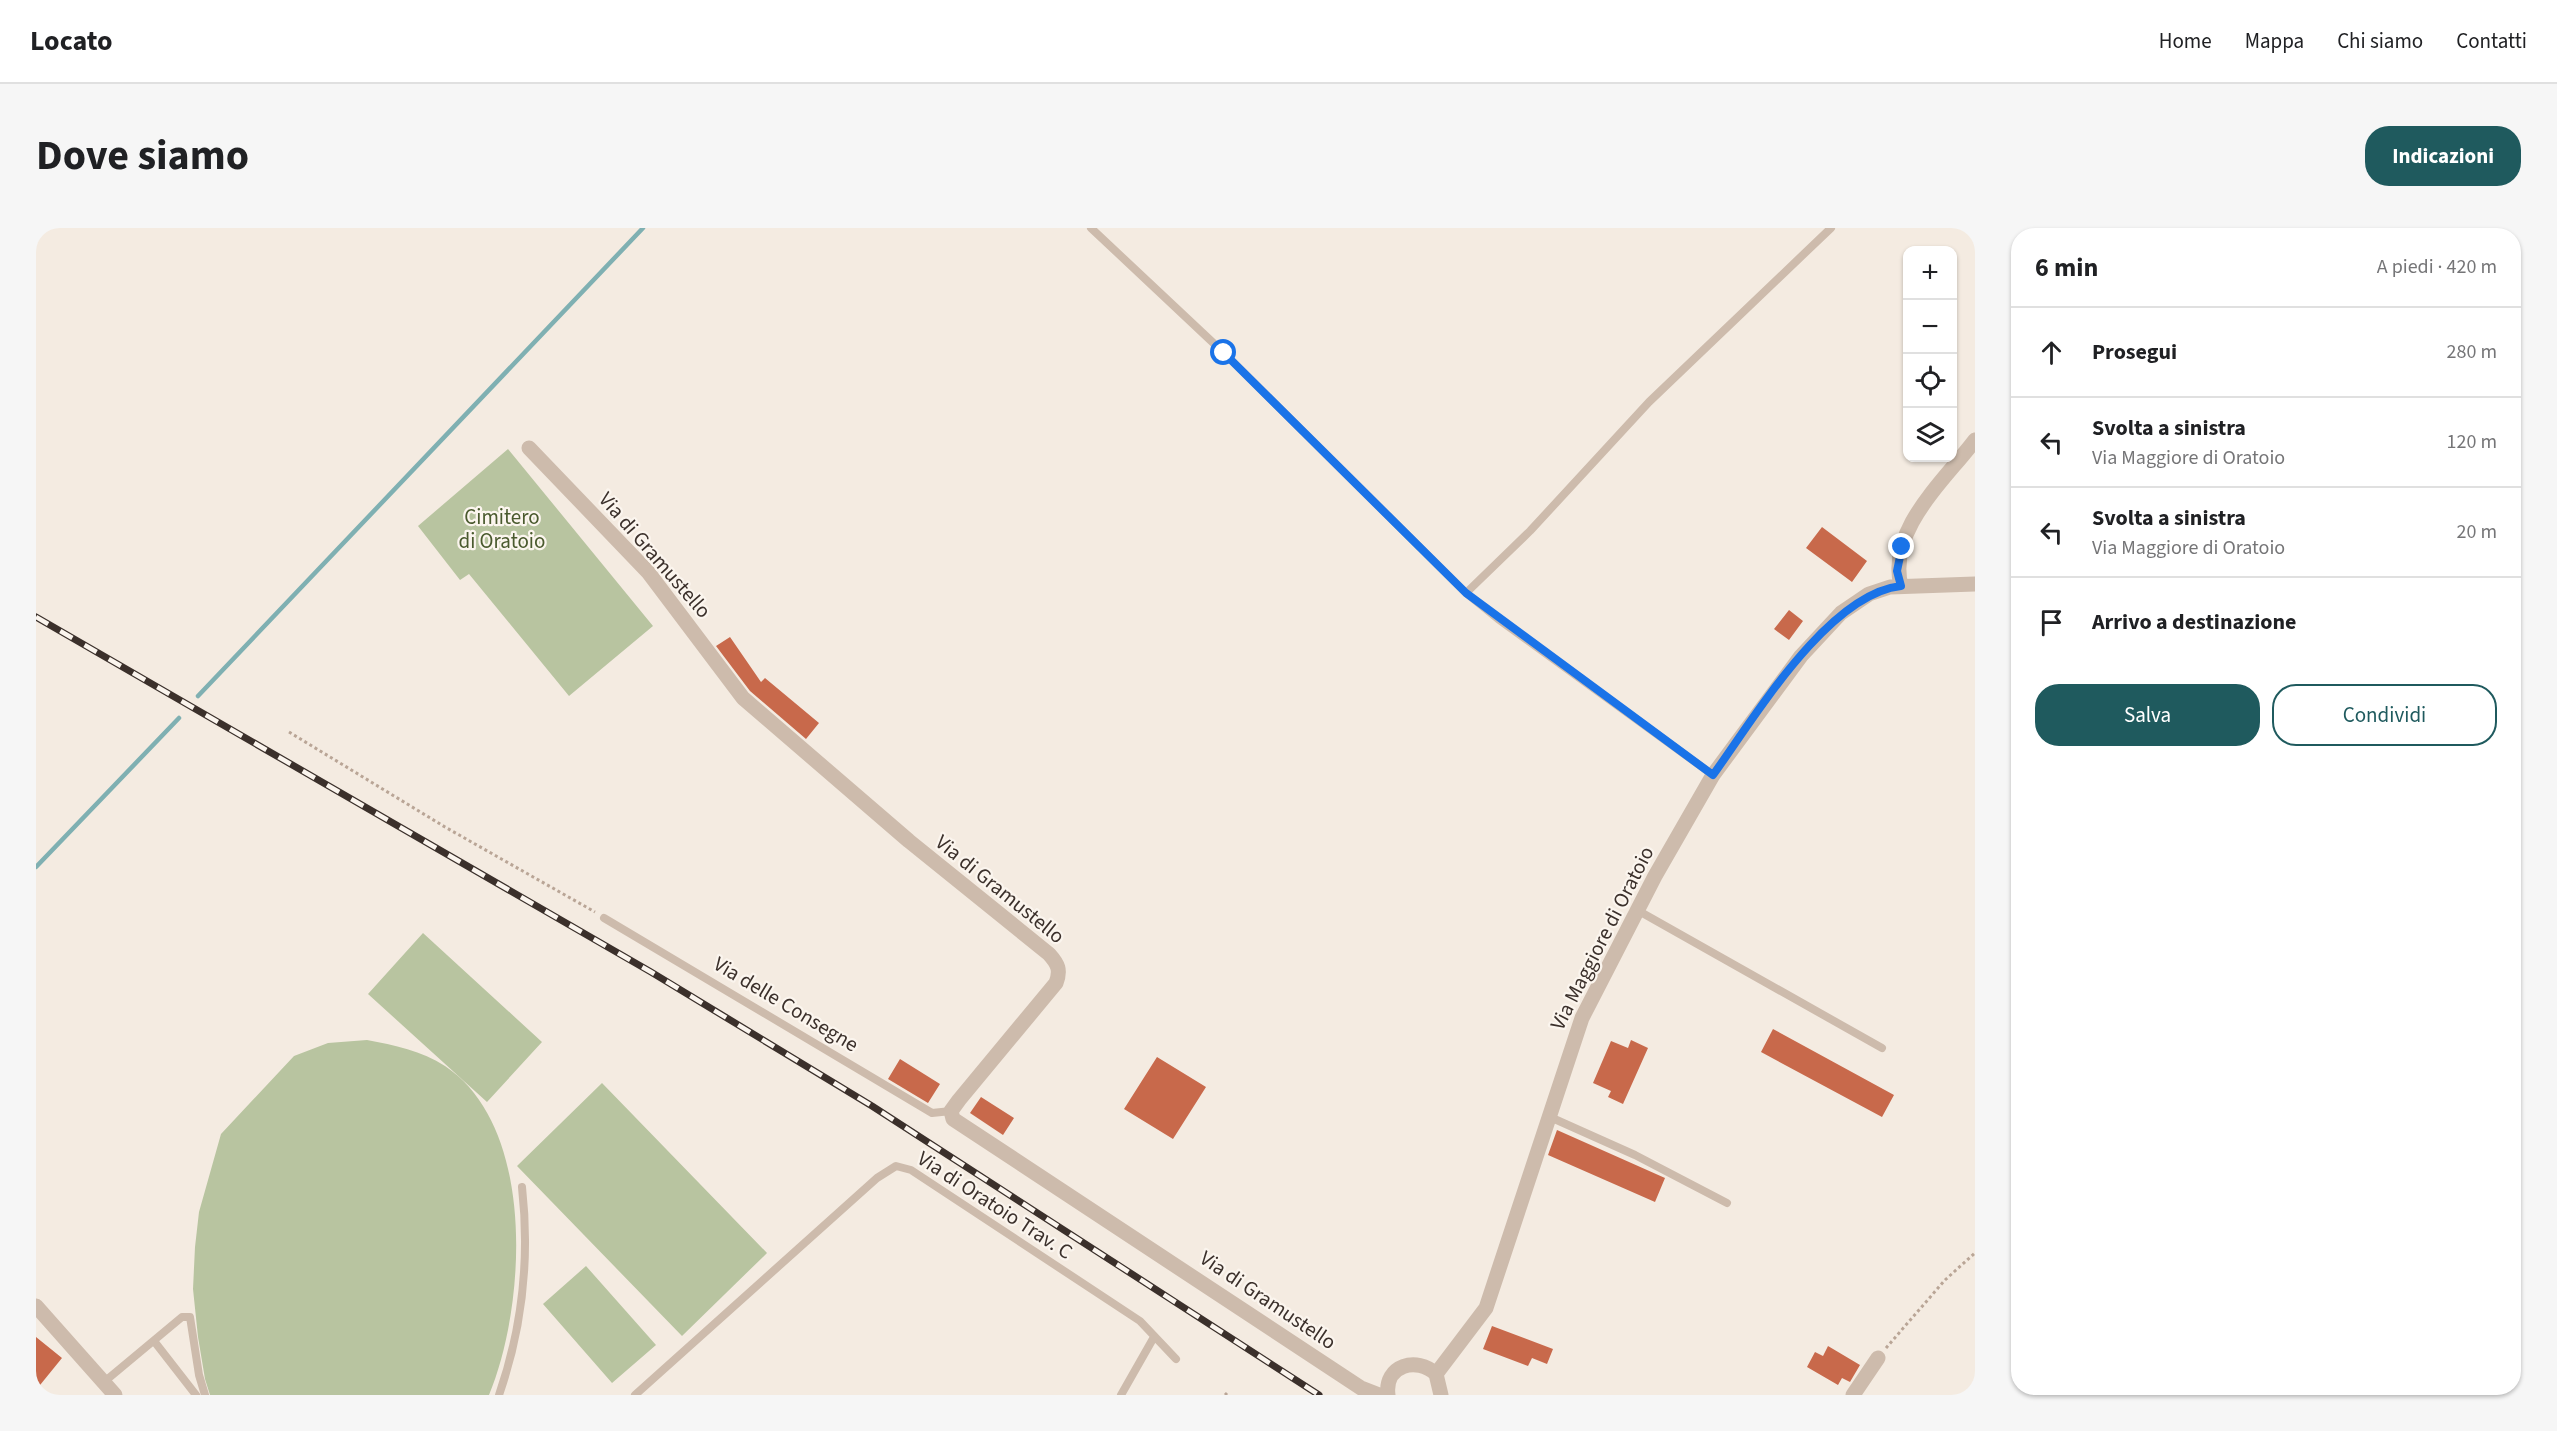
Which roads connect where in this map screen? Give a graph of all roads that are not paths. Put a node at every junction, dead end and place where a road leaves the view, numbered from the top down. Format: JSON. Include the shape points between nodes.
{"nodes":[{"id":1,"x":1091,"y":228,"type":"edge"},
{"id":2,"x":1831,"y":228,"type":"edge"},
{"id":3,"x":1975,"y":440,"type":"edge"},
{"id":4,"x":529,"y":448,"type":"dead end"},
{"id":5,"x":1975,"y":584,"type":"edge"},
{"id":6,"x":1901,"y":586,"type":"junction"},
{"id":7,"x":1466,"y":593,"type":"junction"},
{"id":8,"x":1713,"y":775,"type":"junction"},
{"id":9,"x":1637,"y":910,"type":"junction"},
{"id":10,"x":604,"y":918,"type":"road end"},
{"id":11,"x":1882,"y":1048,"type":"dead end"},
{"id":12,"x":951,"y":1111,"type":"junction"},
{"id":13,"x":1550,"y":1117,"type":"junction"},
{"id":14,"x":522,"y":1187,"type":"dead end"},
{"id":15,"x":1727,"y":1203,"type":"dead end"},
{"id":16,"x":36,"y":1306,"type":"edge"},
{"id":17,"x":1154,"y":1337,"type":"junction"},
{"id":18,"x":154,"y":1341,"type":"junction"},
{"id":19,"x":1878,"y":1358,"type":"road end"},
{"id":20,"x":1176,"y":1359,"type":"dead end"},
{"id":21,"x":1436,"y":1374,"type":"junction"},
{"id":22,"x":104,"y":1382,"type":"junction"},
{"id":23,"x":115,"y":1395,"type":"edge"},
{"id":24,"x":196,"y":1395,"type":"edge"},
{"id":25,"x":206,"y":1395,"type":"edge"},
{"id":26,"x":499,"y":1395,"type":"edge"},
{"id":27,"x":635,"y":1395,"type":"edge"},
{"id":28,"x":1121,"y":1395,"type":"edge"},
{"id":29,"x":1379,"y":1395,"type":"edge"},
{"id":30,"x":1388,"y":1395,"type":"edge"},
{"id":31,"x":1441,"y":1395,"type":"edge"},
{"id":32,"x":1853,"y":1395,"type":"edge"}],
"edges":[{"from":1,"to":7,"type":"lane","via":[[1224,353]]},
{"from":2,"to":7,"type":"lane","via":[[1648,402],[1530,531]]},
{"from":3,"to":6,"type":"street","via":[[1909,528],[1898,564]]},
{"from":4,"to":12,"type":"street","name":"Via di Gramustello","via":[[648,572],[743,698],[1058,964],[1056,983]]},
{"from":5,"to":6,"type":"street","name":"Via Maggiore di Oratoio"},
{"from":6,"to":8,"type":"street","name":"Via Maggiore di Oratoio","via":[[1869,594],[1829,623]]},
{"from":7,"to":8,"type":"lane"},
{"from":8,"to":9,"type":"street","name":"Via Maggiore di Oratoio"},
{"from":9,"to":11,"type":"lane"},
{"from":9,"to":13,"type":"street","name":"Via Maggiore di Oratoio","via":[[1582,1018]]},
{"from":10,"to":12,"type":"lane","name":"Via delle Consegne","via":[[932,1113]]},
{"from":12,"to":29,"type":"street","name":"Via di Gramustello","via":[[953,1119],[1053,1186],[1361,1388]]},
{"from":13,"to":15,"type":"lane"},
{"from":13,"to":21,"type":"street","name":"Via Maggiore di Oratoio","via":[[1486,1308]]},
{"from":14,"to":26,"type":"lane","via":[[525,1285],[517,1333]]},
{"from":16,"to":22,"type":"street"},
{"from":17,"to":20,"type":"lane","name":"Via di Oratoio Trav. C"},
{"from":17,"to":27,"type":"lane","name":"Via di Oratoio Trav. C","via":[[1140,1321],[911,1170],[896,1166],[877,1178]]},
{"from":17,"to":28,"type":"lane"},
{"from":18,"to":22,"type":"lane"},
{"from":18,"to":24,"type":"lane"},
{"from":18,"to":25,"type":"lane","via":[[182,1317],[190,1317]]},
{"from":19,"to":32,"type":"street"},
{"from":21,"to":30,"type":"street","via":[[1422,1364],[1405,1364],[1392,1375]]},
{"from":21,"to":31,"type":"street"},
{"from":22,"to":23,"type":"street"}]}
